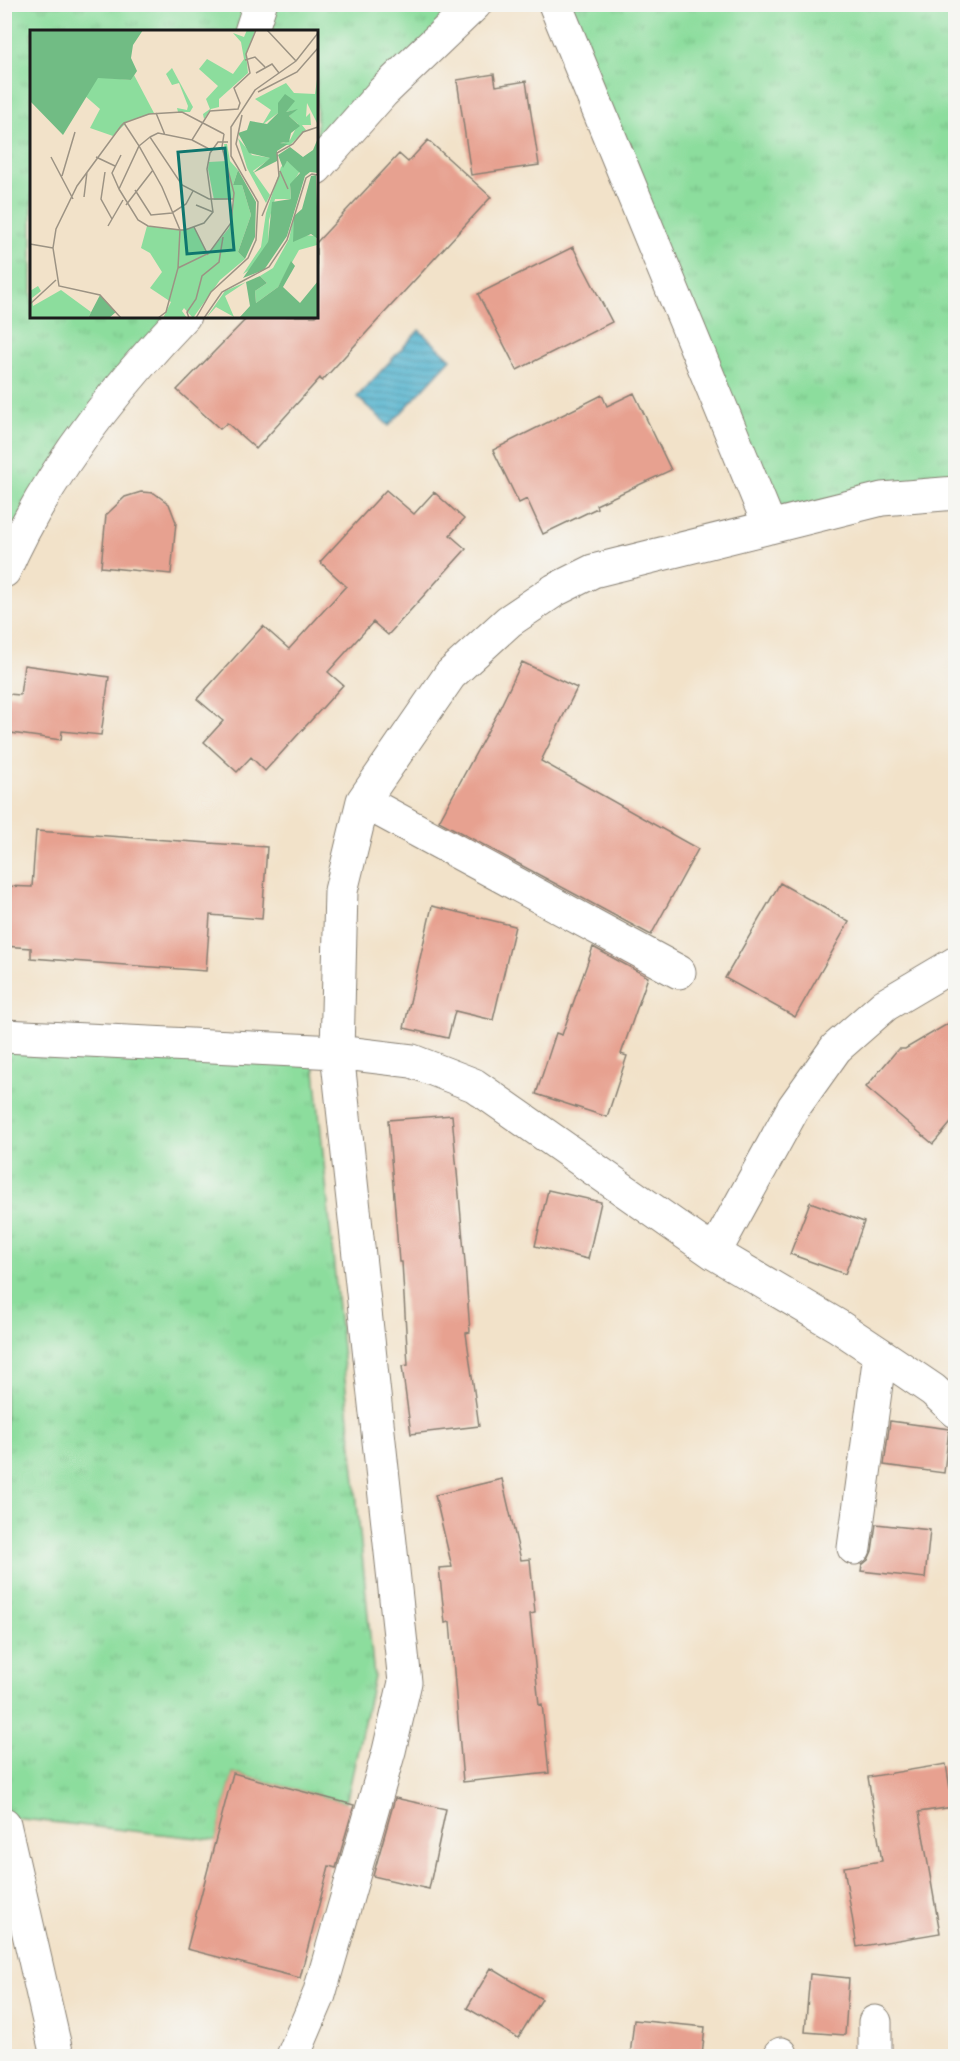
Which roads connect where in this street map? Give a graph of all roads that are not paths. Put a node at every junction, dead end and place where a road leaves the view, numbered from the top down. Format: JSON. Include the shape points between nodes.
{"nodes":[{"id":1,"x":260,"y":4,"type":"edge"},
{"id":2,"x":475,"y":4,"type":"edge"},
{"id":3,"x":555,"y":4,"type":"edge"},
{"id":4,"x":252,"y":30,"type":"edge"},
{"id":5,"x":318,"y":166,"type":"edge"},
{"id":6,"x":182,"y":318,"type":"edge"},
{"id":7,"x":956,"y":493,"type":"edge"},
{"id":8,"x":770,"y":527,"type":"junction"},
{"id":9,"x":4,"y":571,"type":"edge"},
{"id":10,"x":363,"y":801,"type":"junction"},
{"id":11,"x":956,"y":963,"type":"edge"},
{"id":12,"x":679,"y":972,"type":"dead end"},
{"id":13,"x":4,"y":1036,"type":"edge"},
{"id":14,"x":337,"y":1052,"type":"junction"},
{"id":15,"x":714,"y":1253,"type":"junction"},
{"id":16,"x":880,"y":1354,"type":"junction"},
{"id":17,"x":956,"y":1411,"type":"edge"},
{"id":18,"x":854,"y":1548,"type":"dead end"},
{"id":19,"x":4,"y":1824,"type":"edge"},
{"id":20,"x":875,"y":2022,"type":"dead end"},
{"id":21,"x":57,"y":2056,"type":"edge"},
{"id":22,"x":294,"y":2056,"type":"edge"},
{"id":23,"x":875,"y":2056,"type":"edge"}],
"edges":[{"from":1,"to":4,"type":"street"},
{"from":2,"to":5,"type":"street","via":[[383,92]]},
{"from":3,"to":8,"type":"street"},
{"from":6,"to":9,"type":"street","via":[[143,359],[76,445]]},
{"from":7,"to":8,"type":"street","via":[[882,499]]},
{"from":8,"to":10,"type":"street","via":[[593,571],[555,590],[509,621],[450,675]]},
{"from":10,"to":12,"type":"street"},
{"from":10,"to":14,"type":"street","via":[[341,891]]},
{"from":11,"to":15,"type":"street","via":[[885,1005],[836,1048],[794,1107]]},
{"from":13,"to":14,"type":"street"},
{"from":14,"to":15,"type":"street","via":[[412,1061],[474,1085]]},
{"from":14,"to":22,"type":"street","via":[[405,1682],[319,1995]]},
{"from":15,"to":16,"type":"street"},
{"from":16,"to":17,"type":"street"},
{"from":16,"to":18,"type":"street"},
{"from":19,"to":21,"type":"street"},
{"from":20,"to":23,"type":"street"}]}
